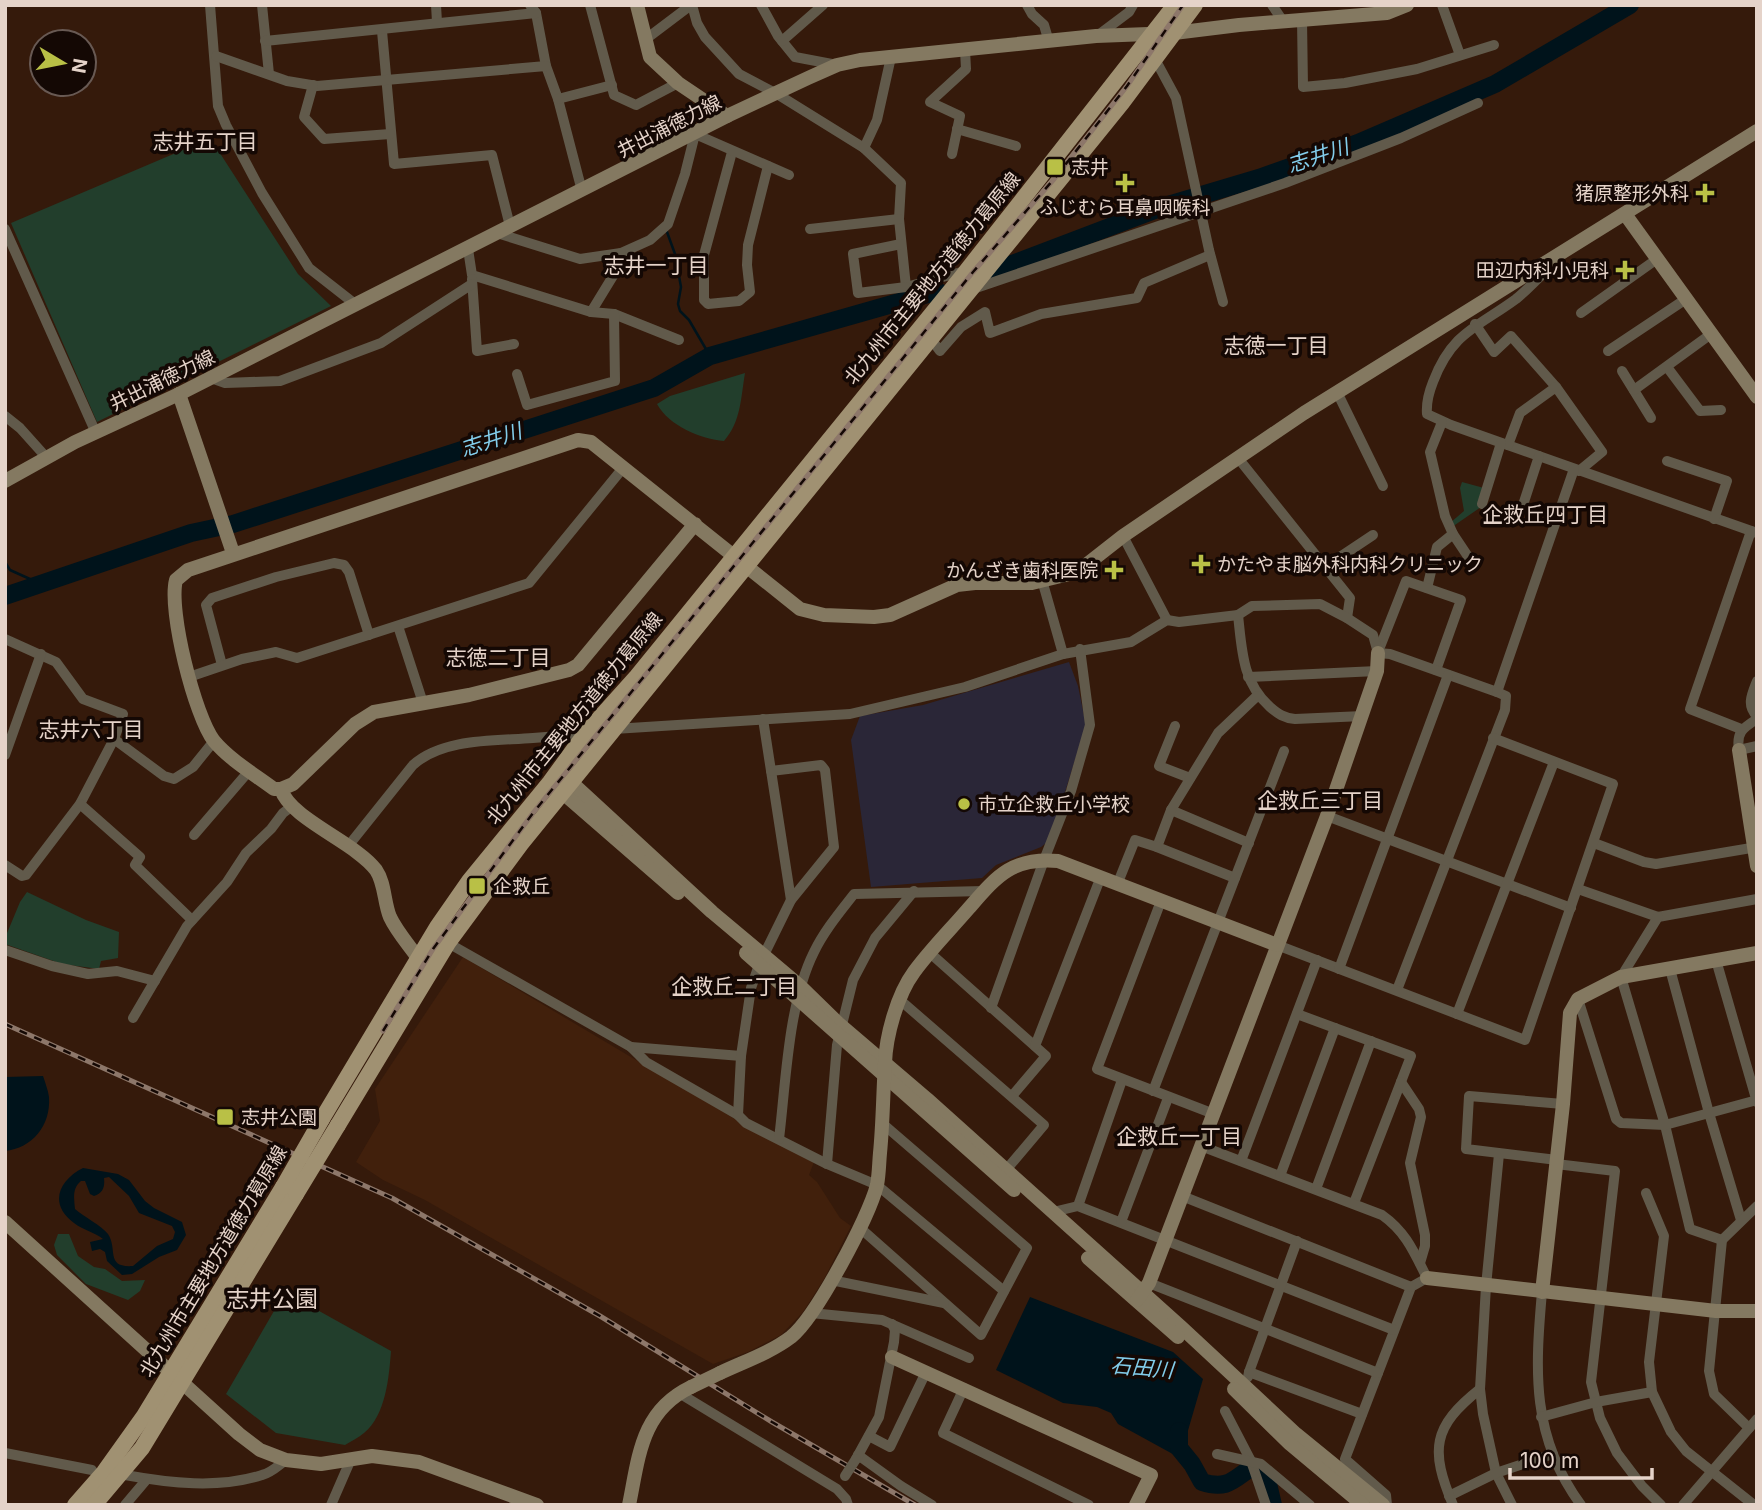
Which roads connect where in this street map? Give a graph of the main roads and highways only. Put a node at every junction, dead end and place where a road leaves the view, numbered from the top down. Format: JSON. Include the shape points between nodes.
{"nodes":[{"id":1,"x":1175,"y":5,"type":"edge"},
{"id":2,"x":1195,"y":5,"type":"edge"},
{"id":3,"x":926,"y":333,"type":"junction"},
{"id":4,"x":290,"y":1190,"type":"junction"},
{"id":5,"x":177,"y":1377,"type":"junction"},
{"id":6,"x":75,"y":1505,"type":"edge"},
{"id":7,"x":94,"y":1505,"type":"edge"}],
"edges":[{"from":1,"to":3,"type":"main road","name":"北九州市主要地方道徳力葛原線","via":[[966,271]]},
{"from":2,"to":3,"type":"main road","name":"北九州市主要地方道徳力葛原線","via":[[1122,103],[969,290]]},
{"from":3,"to":4,"type":"main road","name":"北九州市主要地方道徳力葛原線","bridge":true,"via":[[747,565],[521,844],[448,943],[338,1125]]},
{"from":3,"to":4,"type":"main road","name":"北九州市主要地方道徳力葛原線","bridge":true,"via":[[733,556],[469,881],[322,1119]]},
{"from":4,"to":5,"type":"main road","name":"北九州市主要地方道徳力葛原線"},
{"from":5,"to":6,"type":"main road","name":"北九州市主要地方道徳力葛原線"},
{"from":5,"to":7,"type":"main road","name":"北九州市主要地方道徳力葛原線","via":[[142,1448]]}]}
